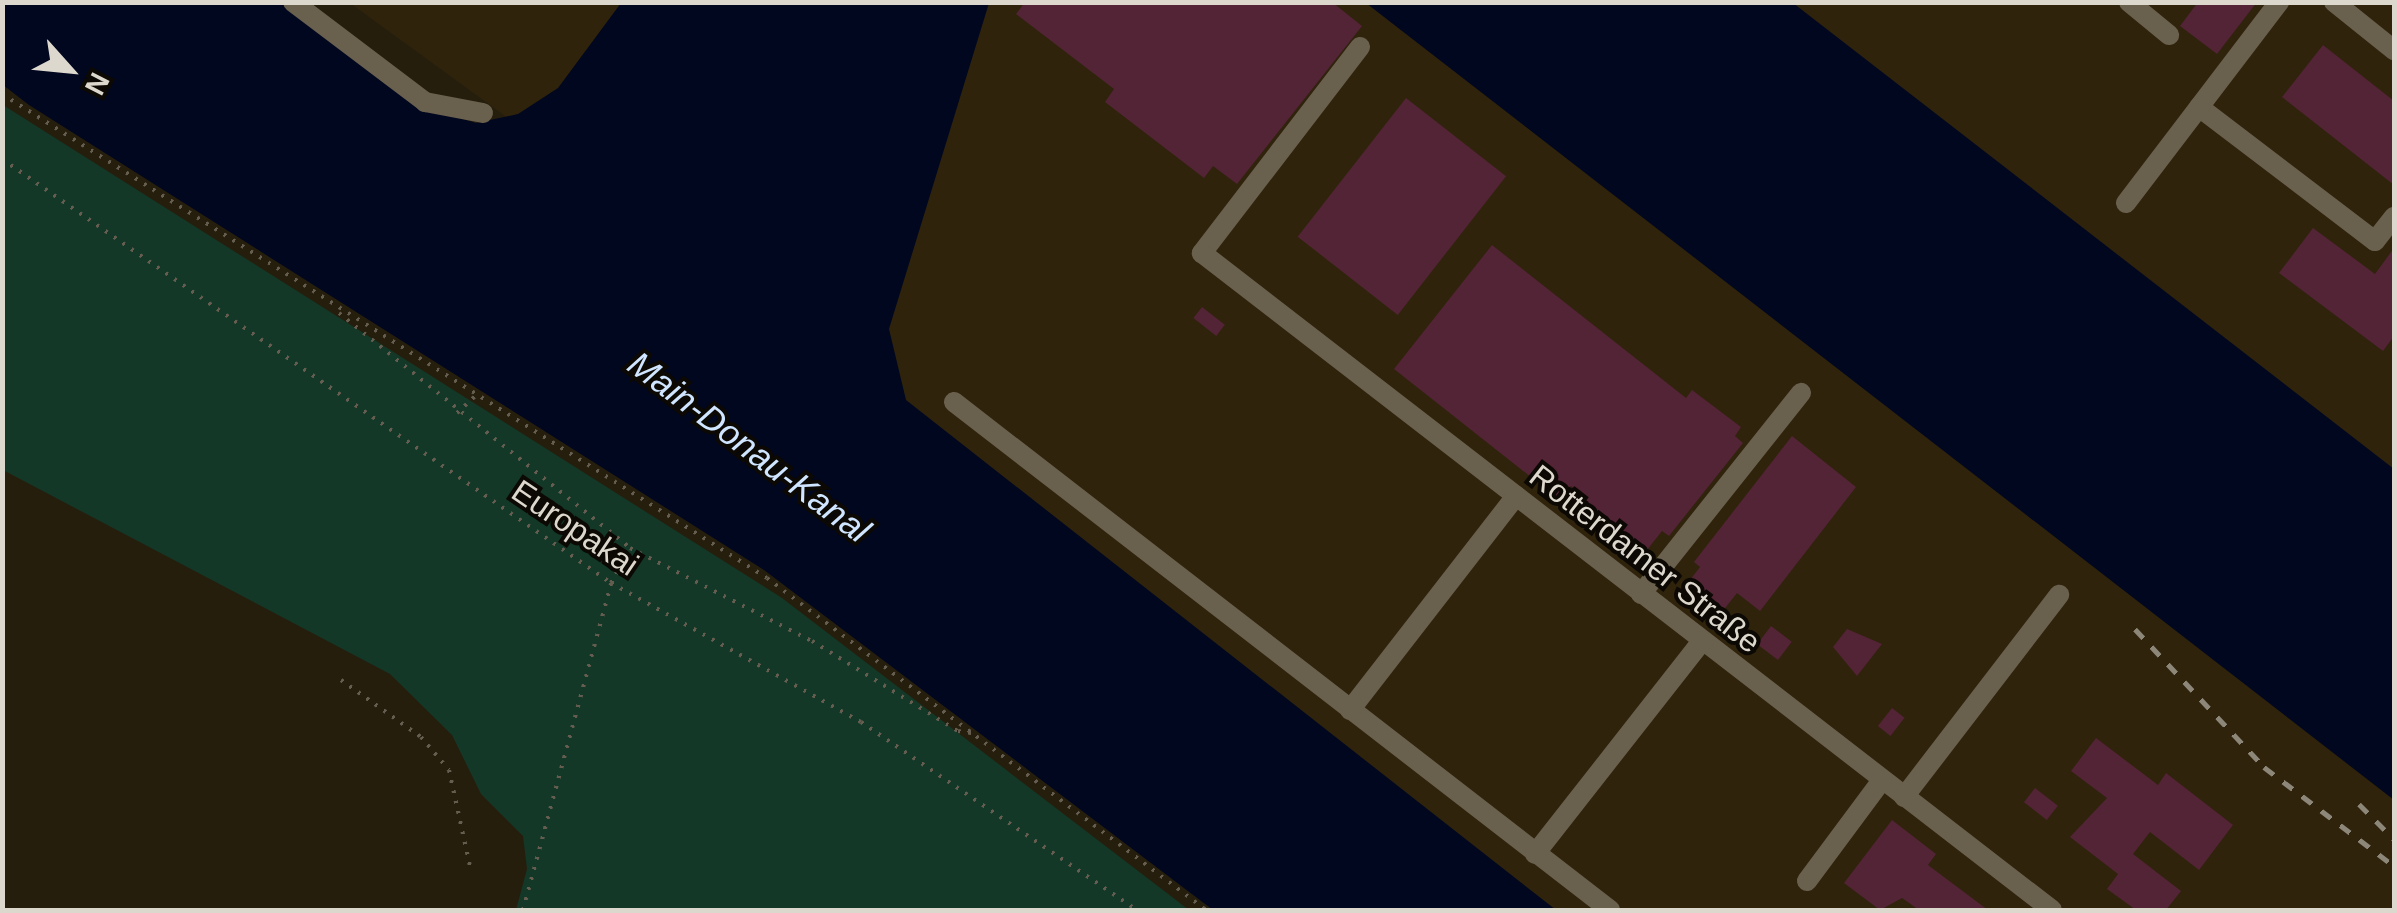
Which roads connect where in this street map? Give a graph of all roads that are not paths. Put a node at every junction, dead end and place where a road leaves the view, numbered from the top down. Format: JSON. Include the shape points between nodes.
{"nodes":[{"id":1,"x":294,"y":2,"type":"edge"},
{"id":2,"x":2128,"y":2,"type":"edge"},
{"id":3,"x":2279,"y":2,"type":"edge"},
{"id":4,"x":2334,"y":2,"type":"edge"},
{"id":5,"x":2169,"y":35,"type":"dead end"},
{"id":6,"x":1360,"y":47,"type":"dead end"},
{"id":7,"x":2394,"y":50,"type":"edge"},
{"id":8,"x":2199,"y":107,"type":"junction"},
{"id":9,"x":483,"y":113,"type":"dead end"},
{"id":10,"x":2126,"y":203,"type":"dead end"},
{"id":11,"x":2394,"y":217,"type":"edge"},
{"id":12,"x":1801,"y":392,"type":"dead end"},
{"id":13,"x":954,"y":402,"type":"dead end"},
{"id":14,"x":1516,"y":496,"type":"junction"},
{"id":15,"x":1642,"y":594,"type":"junction"},
{"id":16,"x":2060,"y":595,"type":"dead end"},
{"id":17,"x":1702,"y":641,"type":"junction"},
{"id":18,"x":1350,"y":710,"type":"junction"},
{"id":19,"x":1882,"y":780,"type":"junction"},
{"id":20,"x":1904,"y":797,"type":"junction"},
{"id":21,"x":1535,"y":854,"type":"junction"},
{"id":22,"x":1807,"y":880,"type":"dead end"},
{"id":23,"x":1610,"y":910,"type":"edge"},
{"id":24,"x":2052,"y":910,"type":"edge"}],
"edges":[{"from":1,"to":9,"type":"street","via":[[426,102]]},
{"from":2,"to":5,"type":"street"},
{"from":3,"to":8,"type":"street"},
{"from":4,"to":7,"type":"street"},
{"from":6,"to":14,"type":"street","name":"Rotterdamer Straße","via":[[1202,254]]},
{"from":8,"to":10,"type":"street"},
{"from":8,"to":11,"type":"street","via":[[2375,241]]},
{"from":12,"to":15,"type":"street"},
{"from":13,"to":18,"type":"street"},
{"from":14,"to":15,"type":"street","name":"Rotterdamer Straße"},
{"from":14,"to":18,"type":"street"},
{"from":15,"to":17,"type":"street","name":"Rotterdamer Straße"},
{"from":16,"to":20,"type":"street"},
{"from":17,"to":19,"type":"street","name":"Rotterdamer Straße"},
{"from":17,"to":21,"type":"street"},
{"from":18,"to":21,"type":"street"},
{"from":19,"to":20,"type":"street","name":"Rotterdamer Straße"},
{"from":19,"to":22,"type":"street"},
{"from":20,"to":24,"type":"street","name":"Rotterdamer Straße"},
{"from":21,"to":23,"type":"street"}]}
